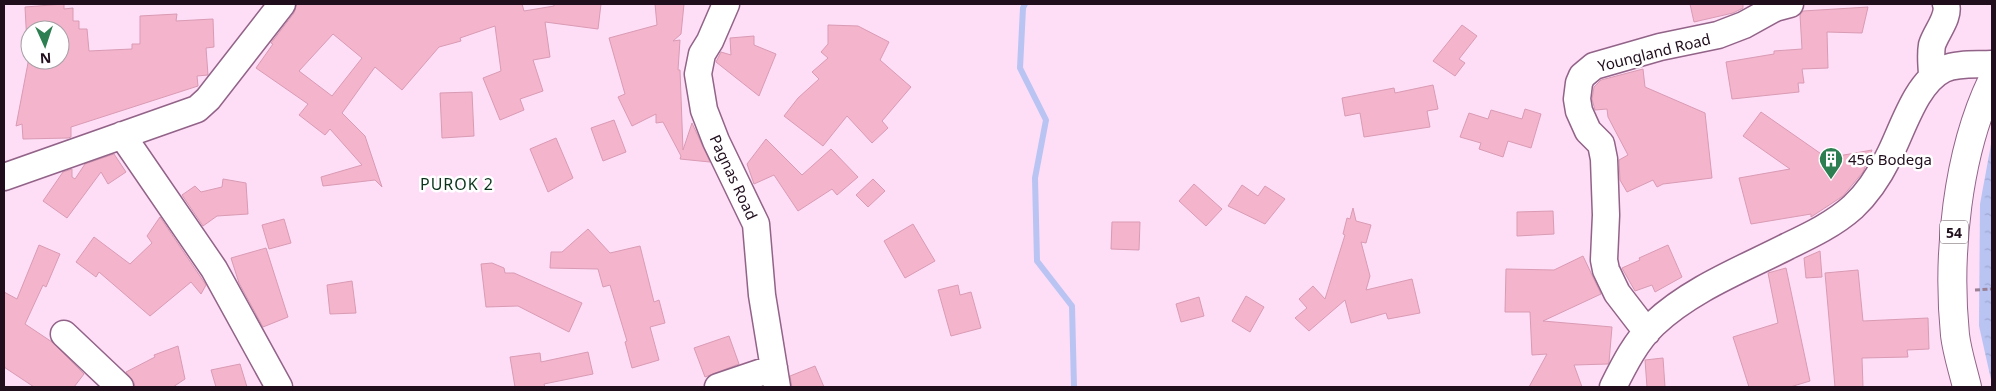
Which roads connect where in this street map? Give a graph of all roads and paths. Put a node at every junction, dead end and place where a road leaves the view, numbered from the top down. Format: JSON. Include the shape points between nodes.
{"nodes":[{"id":1,"x":282,"y":4,"type":"edge"},
{"id":2,"x":726,"y":4,"type":"edge"},
{"id":3,"x":1790,"y":4,"type":"edge"},
{"id":4,"x":1946,"y":4,"type":"edge"},
{"id":5,"x":1992,"y":64,"type":"edge"},
{"id":6,"x":1932,"y":77,"type":"junction"},
{"id":7,"x":1992,"y":80,"type":"edge"},
{"id":8,"x":122,"y":135,"type":"junction"},
{"id":9,"x":4,"y":176,"type":"edge"},
{"id":10,"x":1992,"y":289,"type":"edge"},
{"id":11,"x":1973,"y":290,"type":"dead end"},
{"id":12,"x":1646,"y":332,"type":"junction"},
{"id":13,"x":64,"y":334,"type":"dead end"},
{"id":14,"x":775,"y":377,"type":"edge"},
{"id":15,"x":120,"y":387,"type":"edge"},
{"id":16,"x":279,"y":387,"type":"edge"},
{"id":17,"x":718,"y":387,"type":"edge"},
{"id":18,"x":1613,"y":387,"type":"edge"},
{"id":19,"x":1967,"y":387,"type":"edge"}],
"edges":[{"from":1,"to":8,"type":"street","via":[[197,109]]},
{"from":2,"to":14,"type":"street","name":"Pagnas Road","via":[[702,54],[698,74],[704,110],[756,224],[762,294]]},
{"from":3,"to":12,"type":"street","name":"Youngland Road","via":[[1718,36],[1660,47],[1594,66],[1582,76],[1578,111],[1588,131],[1601,144],[1604,159],[1606,270]]},
{"from":4,"to":6,"type":"street","via":[[1946,16],[1932,46]]},
{"from":5,"to":6,"type":"street","via":[[1955,66]]},
{"from":6,"to":12,"type":"street","via":[[1870,189],[1852,208],[1827,226],[1701,290]]},
{"from":7,"to":19,"type":"highway","number":"54","via":[[1973,131],[1954,232],[1952,292],[1956,337]]},
{"from":8,"to":9,"type":"street"},
{"from":8,"to":16,"type":"street","via":[[214,269]]},
{"from":10,"to":11,"type":"path"},
{"from":12,"to":18,"type":"street","via":[[1625,362]]},
{"from":13,"to":15,"type":"street"},
{"from":14,"to":17,"type":"street"}]}
